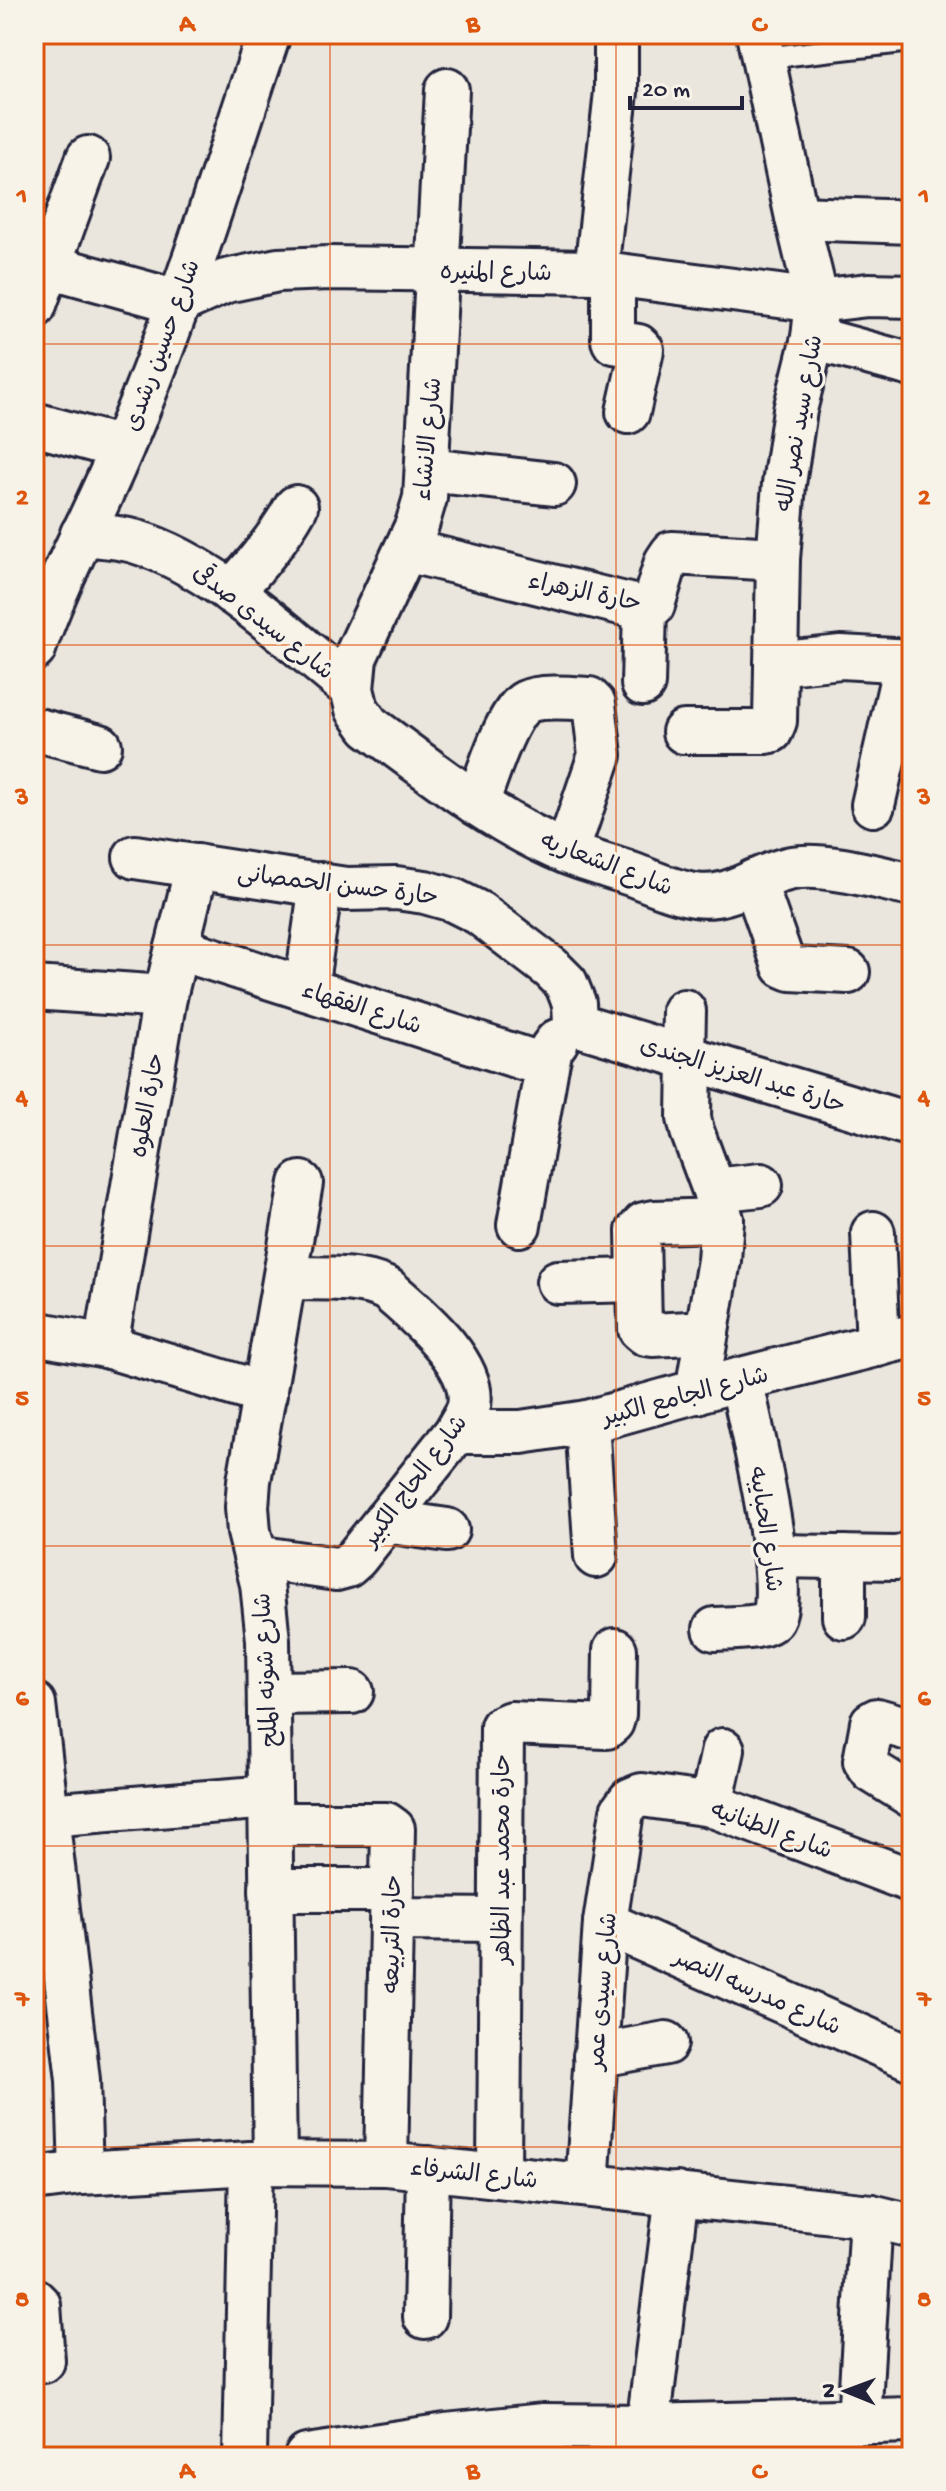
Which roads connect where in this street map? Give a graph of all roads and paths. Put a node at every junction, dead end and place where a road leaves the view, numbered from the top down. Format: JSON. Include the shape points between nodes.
{"nodes":[{"id":1,"x":269,"y":34,"type":"edge"},
{"id":2,"x":616,"y":34,"type":"edge"},
{"id":3,"x":912,"y":41,"type":"edge"},
{"id":4,"x":761,"y":46,"type":"edge"},
{"id":5,"x":447,"y":90,"type":"dead end"},
{"id":6,"x":88,"y":158,"type":"dead end"},
{"id":7,"x":797,"y":218,"type":"junction"},
{"id":8,"x":912,"y":222,"type":"edge"},
{"id":9,"x":41,"y":265,"type":"edge"},
{"id":10,"x":438,"y":270,"type":"junction"},
{"id":11,"x":604,"y":273,"type":"junction"},
{"id":12,"x":912,"y":296,"type":"edge"},
{"id":13,"x":179,"y":302,"type":"junction"},
{"id":14,"x":34,"y":307,"type":"edge"},
{"id":15,"x":815,"y":320,"type":"junction"},
{"id":16,"x":912,"y":365,"type":"edge"},
{"id":17,"x":628,"y":412,"type":"dead end"},
{"id":18,"x":34,"y":424,"type":"edge"},
{"id":19,"x":122,"y":448,"type":"junction"},
{"id":20,"x":428,"y":470,"type":"junction"},
{"id":21,"x":554,"y":484,"type":"dead end"},
{"id":22,"x":296,"y":507,"type":"dead end"},
{"id":23,"x":82,"y":534,"type":"junction"},
{"id":24,"x":406,"y":550,"type":"junction"},
{"id":25,"x":778,"y":559,"type":"junction"},
{"id":26,"x":231,"y":592,"type":"junction"},
{"id":27,"x":645,"y":609,"type":"junction"},
{"id":28,"x":34,"y":649,"type":"edge"},
{"id":29,"x":909,"y":660,"type":"edge"},
{"id":30,"x":776,"y":664,"type":"junction"},
{"id":31,"x":643,"y":684,"type":"dead end"},
{"id":32,"x":352,"y":689,"type":"junction"},
{"id":33,"x":34,"y":729,"type":"edge"},
{"id":34,"x":684,"y":732,"type":"dead end"},
{"id":35,"x":100,"y":746,"type":"dead end"},
{"id":36,"x":477,"y":804,"type":"junction"},
{"id":37,"x":873,"y":805,"type":"dead end"},
{"id":38,"x":567,"y":852,"type":"junction"},
{"id":39,"x":135,"y":857,"type":"dead end"},
{"id":40,"x":197,"y":866,"type":"junction"},
{"id":41,"x":754,"y":881,"type":"junction"},
{"id":42,"x":321,"y":884,"type":"junction"},
{"id":43,"x":912,"y":885,"type":"edge"},
{"id":44,"x":177,"y":948,"type":"junction"},
{"id":45,"x":848,"y":972,"type":"dead end"},
{"id":46,"x":34,"y":988,"type":"edge"},
{"id":47,"x":306,"y":989,"type":"junction"},
{"id":48,"x":165,"y":997,"type":"junction"},
{"id":49,"x":684,"y":1011,"type":"dead end"},
{"id":50,"x":575,"y":1024,"type":"junction"},
{"id":51,"x":686,"y":1058,"type":"junction"},
{"id":52,"x":547,"y":1066,"type":"junction"},
{"id":53,"x":912,"y":1125,"type":"edge"},
{"id":54,"x":301,"y":1183,"type":"dead end"},
{"id":55,"x":761,"y":1185,"type":"dead end"},
{"id":56,"x":718,"y":1205,"type":"junction"},
{"id":57,"x":519,"y":1225,"type":"dead end"},
{"id":58,"x":873,"y":1233,"type":"dead end"},
{"id":59,"x":285,"y":1278,"type":"junction"},
{"id":60,"x":637,"y":1280,"type":"junction"},
{"id":61,"x":558,"y":1282,"type":"dead end"},
{"id":62,"x":707,"y":1332,"type":"junction"},
{"id":63,"x":34,"y":1333,"type":"edge"},
{"id":64,"x":895,"y":1341,"type":"edge"},
{"id":65,"x":106,"y":1346,"type":"junction"},
{"id":66,"x":741,"y":1379,"type":"junction"},
{"id":67,"x":697,"y":1392,"type":"junction"},
{"id":68,"x":265,"y":1394,"type":"junction"},
{"id":69,"x":587,"y":1422,"type":"junction"},
{"id":70,"x":456,"y":1432,"type":"junction"},
{"id":71,"x":385,"y":1521,"type":"junction"},
{"id":72,"x":447,"y":1530,"type":"dead end"},
{"id":73,"x":912,"y":1552,"type":"edge"},
{"id":74,"x":596,"y":1556,"type":"dead end"},
{"id":75,"x":776,"y":1556,"type":"junction"},
{"id":76,"x":256,"y":1557,"type":"junction"},
{"id":77,"x":844,"y":1557,"type":"junction"},
{"id":78,"x":844,"y":1617,"type":"dead end"},
{"id":79,"x":715,"y":1629,"type":"dead end"},
{"id":80,"x":615,"y":1650,"type":"dead end"},
{"id":81,"x":352,"y":1692,"type":"dead end"},
{"id":82,"x":269,"y":1693,"type":"junction"},
{"id":83,"x":34,"y":1704,"type":"edge"},
{"id":84,"x":912,"y":1730,"type":"edge"},
{"id":85,"x":723,"y":1750,"type":"dead end"},
{"id":86,"x":912,"y":1796,"type":"edge"},
{"id":87,"x":630,"y":1800,"type":"joint"},
{"id":88,"x":711,"y":1805,"type":"junction"},
{"id":89,"x":270,"y":1810,"type":"junction"},
{"id":90,"x":43,"y":1824,"type":"edge"},
{"id":91,"x":912,"y":1881,"type":"edge"},
{"id":92,"x":271,"y":1890,"type":"junction"},
{"id":93,"x":392,"y":1905,"type":"junction"},
{"id":94,"x":500,"y":1920,"type":"junction"},
{"id":95,"x":605,"y":1923,"type":"junction"},
{"id":96,"x":666,"y":2043,"type":"dead end"},
{"id":97,"x":595,"y":2056,"type":"junction"},
{"id":98,"x":912,"y":2059,"type":"edge"},
{"id":99,"x":263,"y":2163,"type":"junction"},
{"id":100,"x":386,"y":2164,"type":"junction"},
{"id":101,"x":428,"y":2168,"type":"junction"},
{"id":102,"x":81,"y":2173,"type":"junction"},
{"id":103,"x":499,"y":2176,"type":"junction"},
{"id":104,"x":34,"y":2179,"type":"edge"},
{"id":105,"x":587,"y":2185,"type":"junction"},
{"id":106,"x":677,"y":2194,"type":"junction"},
{"id":107,"x":871,"y":2216,"type":"junction"},
{"id":108,"x":912,"y":2226,"type":"edge"},
{"id":109,"x":34,"y":2300,"type":"edge"},
{"id":110,"x":425,"y":2317,"type":"dead end"},
{"id":111,"x":43,"y":2361,"type":"dead end"},
{"id":112,"x":912,"y":2420,"type":"edge"},
{"id":113,"x":859,"y":2422,"type":"junction"},
{"id":114,"x":648,"y":2427,"type":"junction"},
{"id":115,"x":245,"y":2457,"type":"edge"},
{"id":116,"x":307,"y":2457,"type":"edge"}],
"edges":[{"from":1,"to":13,"type":"street","name":"شارع حسين رشدى"},
{"from":2,"to":11,"type":"street"},
{"from":3,"to":4,"type":"lane"},
{"from":4,"to":7,"type":"street","name":"شارع سيد نصر الله"},
{"from":5,"to":10,"type":"street","name":"شارع الانشاء"},
{"from":6,"to":9,"type":"street"},
{"from":7,"to":8,"type":"street"},
{"from":7,"to":15,"type":"street","name":"شارع سيد نصر الله"},
{"from":9,"to":13,"type":"street"},
{"from":9,"to":14,"type":"street"},
{"from":10,"to":11,"type":"street","name":"شارع المنيره"},
{"from":10,"to":13,"type":"street","name":"شارع المنيره","via":[[278,270],[226,281]]},
{"from":10,"to":20,"type":"street","name":"شارع الانشاء"},
{"from":11,"to":15,"type":"street","name":"شارع المنيره"},
{"from":11,"to":17,"type":"street","via":[[613,340],[659,355]]},
{"from":12,"to":15,"type":"street","via":[[868,295]]},
{"from":13,"to":19,"type":"street","name":"شارع حسين رشدى"},
{"from":15,"to":16,"type":"street"},
{"from":15,"to":25,"type":"street","name":"شارع سيد نصر الله","via":[[793,425]]},
{"from":18,"to":19,"type":"street"},
{"from":19,"to":23,"type":"street","name":"شارع حسين رشدى"},
{"from":20,"to":21,"type":"street"},
{"from":20,"to":24,"type":"street","name":"شارع الانشاء","via":[[425,498]]},
{"from":22,"to":26,"type":"street","via":[[278,538]]},
{"from":23,"to":26,"type":"street","name":"شارع سيدى صدقى","via":[[148,546],[186,561]]},
{"from":23,"to":28,"type":"street","name":"شارع حسين رشدى"},
{"from":24,"to":27,"type":"street","name":"حارة الزهراء"},
{"from":24,"to":32,"type":"street","name":"شارع الانشاء","via":[[355,658]]},
{"from":25,"to":27,"type":"street","name":"حارة الزهراء","via":[[672,553],[653,605]]},
{"from":25,"to":30,"type":"street","name":"شارع سيد نصر الله"},
{"from":26,"to":32,"type":"street","name":"شارع سيدى صدقى"},
{"from":27,"to":31,"type":"street"},
{"from":29,"to":30,"type":"street","via":[[841,657]]},
{"from":29,"to":37,"type":"street"},
{"from":30,"to":34,"type":"street","name":"شارع سيد نصر الله","via":[[771,731]]},
{"from":32,"to":36,"type":"street","name":"شارع الشعاريه","via":[[369,726]]},
{"from":33,"to":35,"type":"street"},
{"from":36,"to":38,"type":"street","name":"شارع الشعاريه"},
{"from":36,"to":38,"type":"street","via":[[520,705],[538,699],[589,699],[600,755]]},
{"from":38,"to":41,"type":"street","name":"شارع الشعاريه","via":[[694,895],[717,895]]},
{"from":39,"to":40,"type":"street","name":"حارة حسن الحمصانى"},
{"from":40,"to":42,"type":"street","name":"حارة حسن الحمصانى"},
{"from":40,"to":44,"type":"street","name":"حارة العلوه"},
{"from":41,"to":43,"type":"street","name":"شارع الشعاريه","via":[[807,866]]},
{"from":41,"to":45,"type":"street","via":[[784,966]]},
{"from":42,"to":47,"type":"street"},
{"from":42,"to":50,"type":"street","name":"حارة حسن الحمصانى","via":[[425,892],[479,913],[566,983]]},
{"from":44,"to":47,"type":"street","name":"شارع الفقهاء"},
{"from":44,"to":48,"type":"street","name":"حارة العلوه"},
{"from":46,"to":48,"type":"street"},
{"from":47,"to":52,"type":"street","name":"شارع الفقهاء"},
{"from":48,"to":65,"type":"street","name":"حارة العلوه"},
{"from":49,"to":51,"type":"street"},
{"from":50,"to":51,"type":"street","name":"حارة عبد العزيز الجندى"},
{"from":50,"to":52,"type":"street","via":[[551,1049]]},
{"from":51,"to":53,"type":"street","name":"حارة عبد العزيز الجندى"},
{"from":51,"to":56,"type":"street","via":[[689,1118]]},
{"from":52,"to":57,"type":"street"},
{"from":54,"to":59,"type":"street","name":"شارع شونه الملح"},
{"from":55,"to":56,"type":"street"},
{"from":56,"to":60,"type":"street","via":[[644,1224],[638,1231]]},
{"from":56,"to":62,"type":"street","via":[[722,1240]]},
{"from":58,"to":64,"type":"street"},
{"from":59,"to":68,"type":"street","name":"شارع شونه الملح"},
{"from":59,"to":70,"type":"street","name":"شارع الحاج الكبير","via":[[374,1283],[399,1299],[457,1358],[469,1382],[468,1408]]},
{"from":60,"to":61,"type":"street"},
{"from":60,"to":62,"type":"street","via":[[638,1321],[646,1334]]},
{"from":62,"to":67,"type":"street"},
{"from":63,"to":65,"type":"street"},
{"from":64,"to":66,"type":"street","name":"شارع الجامع الكبير"},
{"from":65,"to":68,"type":"street"},
{"from":66,"to":67,"type":"street","name":"شارع الجامع الكبير"},
{"from":66,"to":75,"type":"street","name":"شارع الحبايبه"},
{"from":67,"to":69,"type":"street","name":"شارع الجامع الكبير"},
{"from":68,"to":76,"type":"street","name":"شارع شونه الملح","via":[[247,1507]]},
{"from":69,"to":70,"type":"street","name":"شارع الجامع الكبير","via":[[521,1432]]},
{"from":69,"to":74,"type":"street"},
{"from":70,"to":71,"type":"street","name":"شارع الحاج الكبير"},
{"from":71,"to":72,"type":"street"},
{"from":71,"to":76,"type":"street","name":"شارع الحاج الكبير","via":[[347,1566],[336,1569]]},
{"from":73,"to":77,"type":"street","via":[[896,1558]]},
{"from":75,"to":77,"type":"street"},
{"from":75,"to":79,"type":"street","name":"شارع الحبايبه","via":[[776,1614],[759,1625]]},
{"from":76,"to":82,"type":"street","name":"شارع شونه الملح","via":[[266,1612]]},
{"from":77,"to":78,"type":"street"},
{"from":80,"to":94,"type":"street","name":"حارة محمد عبد الظاهر","via":[[614,1715],[606,1727],[502,1727]]},
{"from":81,"to":82,"type":"street"},
{"from":82,"to":89,"type":"street","name":"شارع شونه الملح"},
{"from":83,"to":90,"type":"street"},
{"from":84,"to":86,"type":"street","via":[[872,1723],[865,1761]]},
{"from":85,"to":88,"type":"street"},
{"from":87,"to":88,"type":"street","name":"شارع الطنانيه","via":[[655,1795]]},
{"from":87,"to":95,"type":"street","name":"شارع سيدى عمر","via":[[622,1811]]},
{"from":88,"to":91,"type":"street","name":"شارع الطنانيه"},
{"from":89,"to":90,"type":"street"},
{"from":89,"to":92,"type":"street","name":"شارع شونه الملح"},
{"from":89,"to":93,"type":"street","name":"حارة التربيعه","via":[[390,1825]]},
{"from":90,"to":102,"type":"street","via":[[78,2080]]},
{"from":92,"to":93,"type":"street"},
{"from":92,"to":99,"type":"street","name":"شارع شونه الملح"},
{"from":93,"to":94,"type":"street"},
{"from":93,"to":100,"type":"street","name":"حارة التربيعه"},
{"from":94,"to":103,"type":"street","name":"حارة محمد عبد الظاهر"},
{"from":95,"to":97,"type":"street","name":"شارع سيدى عمر"},
{"from":95,"to":98,"type":"street","name":"شارع مدرسه النصر"},
{"from":96,"to":97,"type":"street"},
{"from":97,"to":105,"type":"street","name":"شارع سيدى عمر"},
{"from":99,"to":100,"type":"street","name":"شارع الشرفاء"},
{"from":99,"to":102,"type":"street","name":"شارع الشرفاء"},
{"from":99,"to":115,"type":"street","name":"شارع شونه الملح"},
{"from":100,"to":101,"type":"street","name":"شارع الشرفاء"},
{"from":101,"to":103,"type":"street","name":"شارع الشرفاء"},
{"from":101,"to":110,"type":"street"},
{"from":102,"to":104,"type":"street","name":"شارع الشرفاء"},
{"from":103,"to":105,"type":"street","name":"شارع الشرفاء"},
{"from":105,"to":106,"type":"street","name":"شارع الشرفاء"},
{"from":106,"to":107,"type":"street","name":"شارع الشرفاء"},
{"from":106,"to":114,"type":"street"},
{"from":107,"to":108,"type":"street","name":"شارع الشرفاء"},
{"from":107,"to":113,"type":"street"},
{"from":109,"to":111,"type":"street","via":[[39,2305]]},
{"from":112,"to":113,"type":"street"},
{"from":113,"to":114,"type":"street"},
{"from":114,"to":116,"type":"street","via":[[543,2426]]}]}
